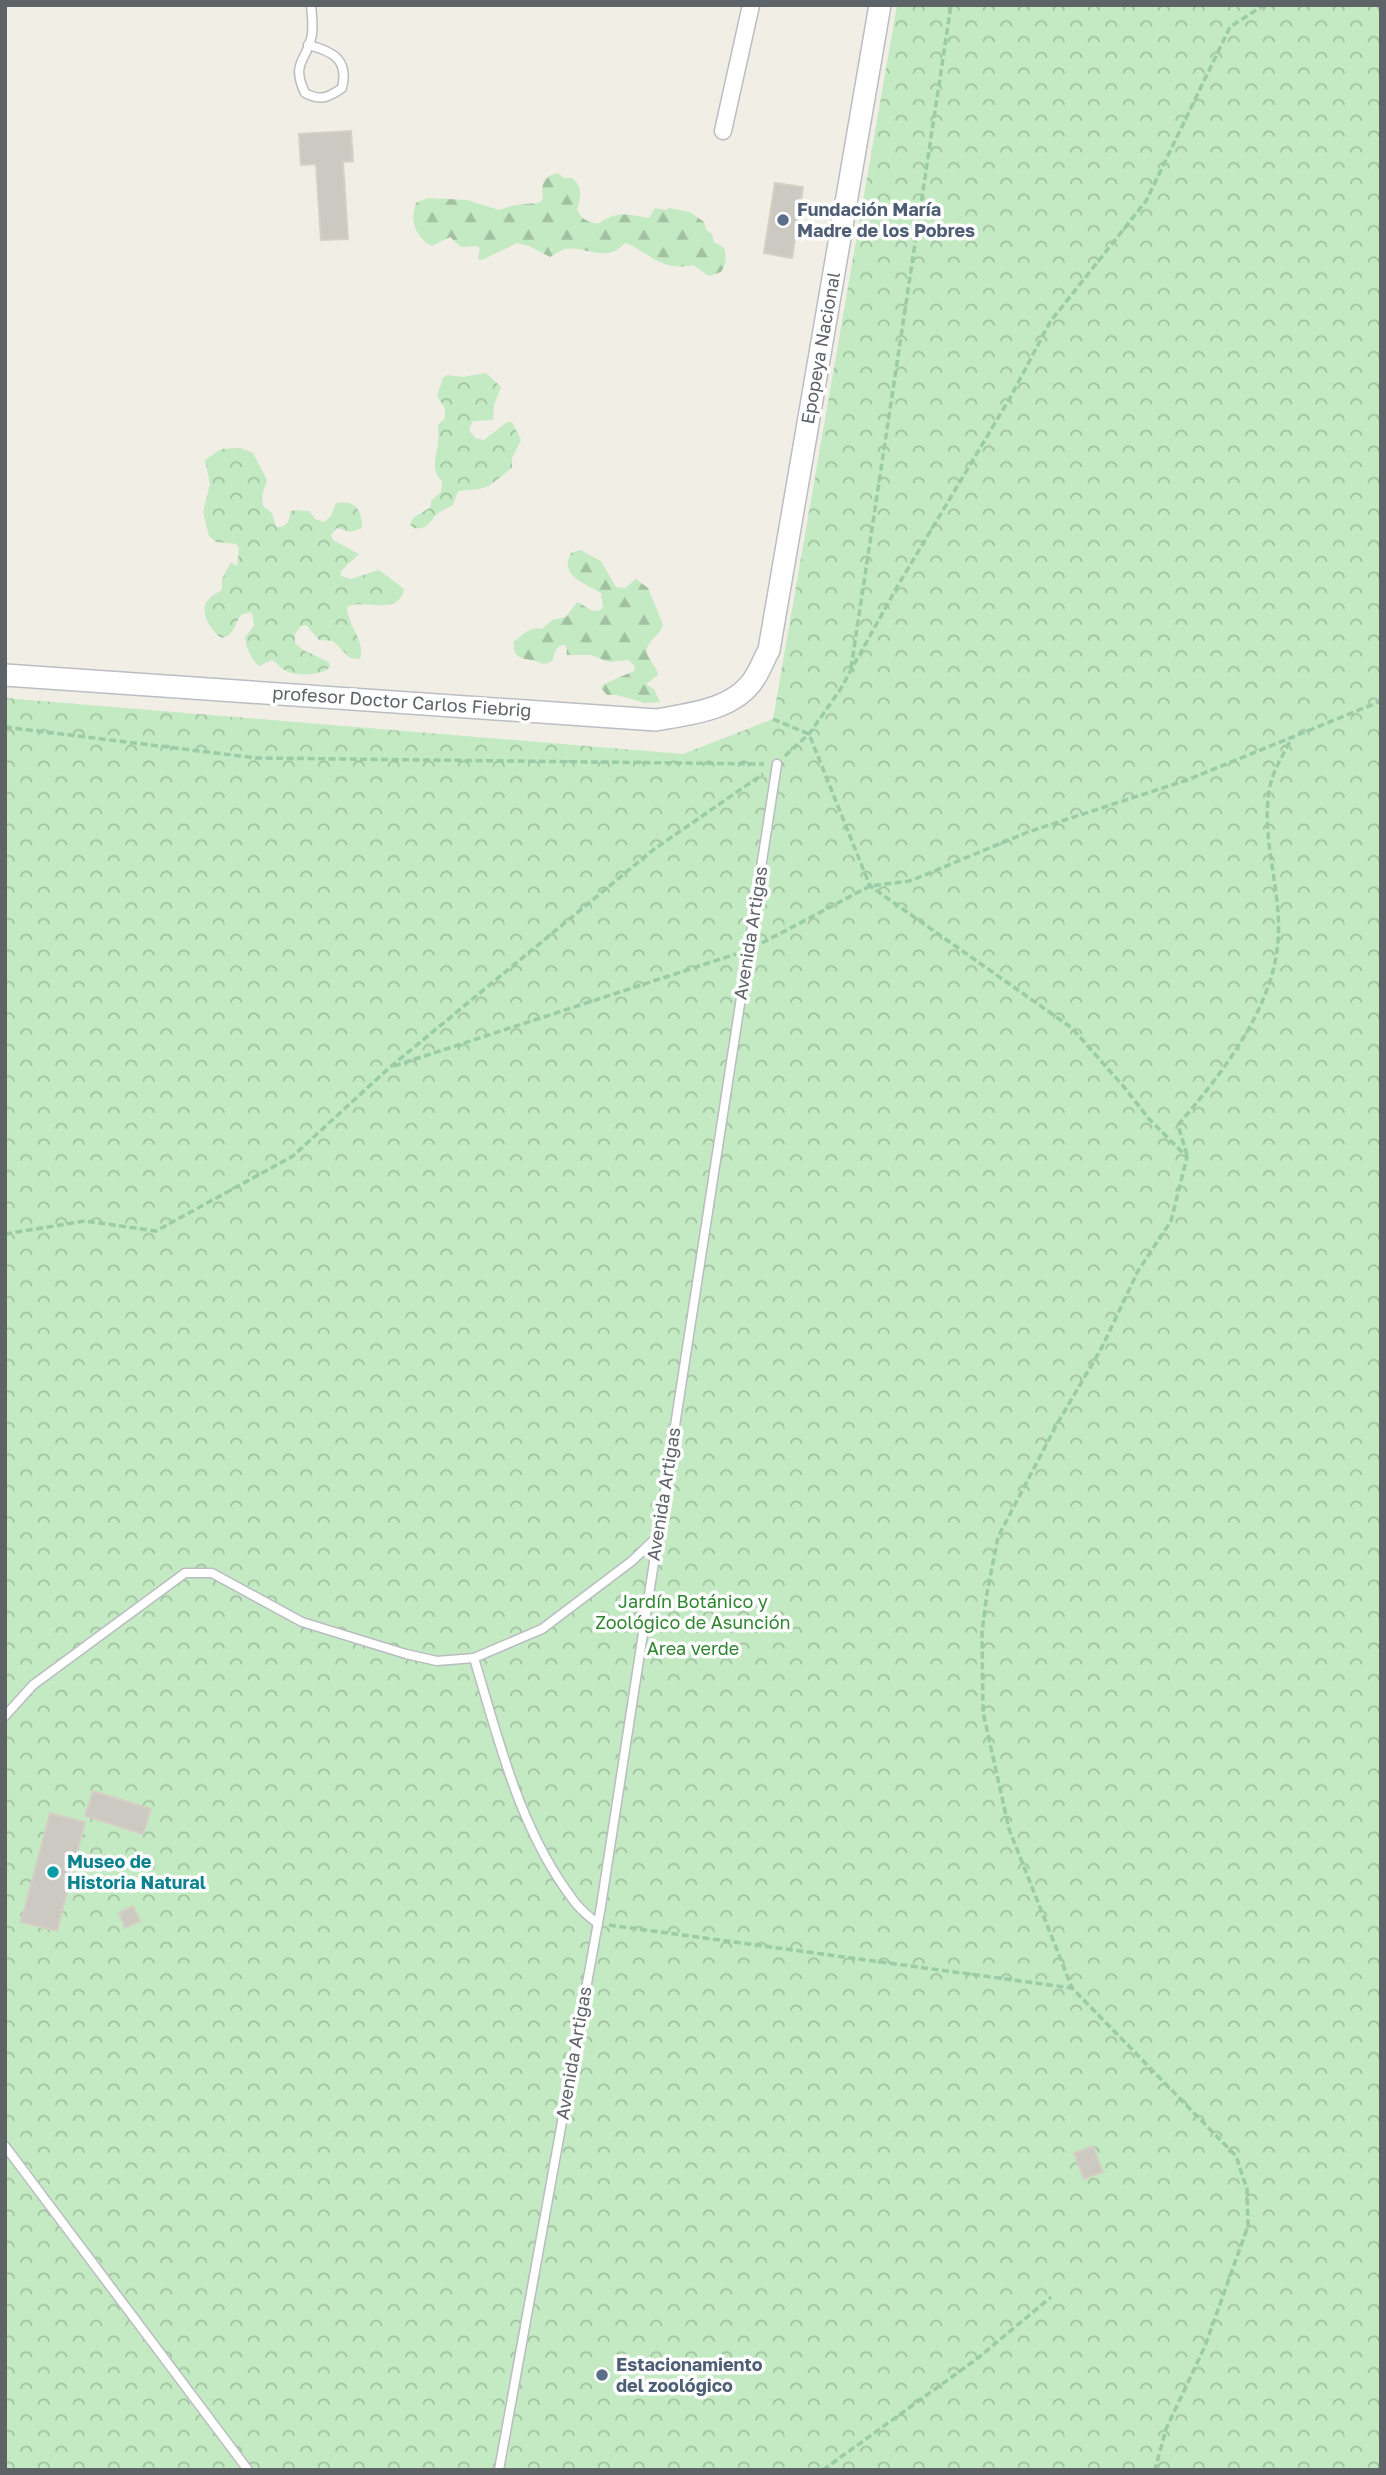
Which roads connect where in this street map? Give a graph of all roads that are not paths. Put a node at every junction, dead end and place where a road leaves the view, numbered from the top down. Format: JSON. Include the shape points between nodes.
{"nodes":[{"id":1,"x":311,"y":5,"type":"edge"},
{"id":2,"x":751,"y":5,"type":"edge"},
{"id":3,"x":880,"y":5,"type":"edge"},
{"id":4,"x":308,"y":45,"type":"junction"},
{"id":5,"x":723,"y":131,"type":"dead end"},
{"id":6,"x":769,"y":650,"type":"joint"},
{"id":7,"x":5,"y":675,"type":"edge"},
{"id":8,"x":777,"y":764,"type":"road end"},
{"id":9,"x":657,"y":1537,"type":"junction"},
{"id":10,"x":474,"y":1658,"type":"junction"},
{"id":11,"x":5,"y":1716,"type":"edge"},
{"id":12,"x":598,"y":1924,"type":"junction"},
{"id":13,"x":5,"y":2146,"type":"edge"},
{"id":14,"x":248,"y":2470,"type":"edge"},
{"id":15,"x":499,"y":2470,"type":"edge"}],
"edges":[{"from":1,"to":4,"type":"lane"},
{"from":2,"to":5,"type":"street"},
{"from":3,"to":6,"type":"street","name":"Epopeya Nacional"},
{"from":4,"to":4,"type":"lane","via":[[332,52],[343,71],[342,88],[328,97],[313,98],[300,83],[298,72]]},
{"from":6,"to":7,"type":"street","name":"profesor Doctor Carlos Fiebrig","via":[[753,681],[728,702],[656,720]]},
{"from":8,"to":9,"type":"lane","name":"Avenida Artigas"},
{"from":9,"to":10,"type":"lane","via":[[542,1629]]},
{"from":9,"to":12,"type":"lane","name":"Avenida Artigas"},
{"from":10,"to":11,"type":"lane","via":[[437,1661],[406,1654],[302,1622],[212,1573],[185,1573],[33,1685]]},
{"from":10,"to":12,"type":"lane","via":[[510,1778],[539,1845],[575,1903]]},
{"from":12,"to":15,"type":"lane","name":"Avenida Artigas"},
{"from":13,"to":14,"type":"lane"}]}
